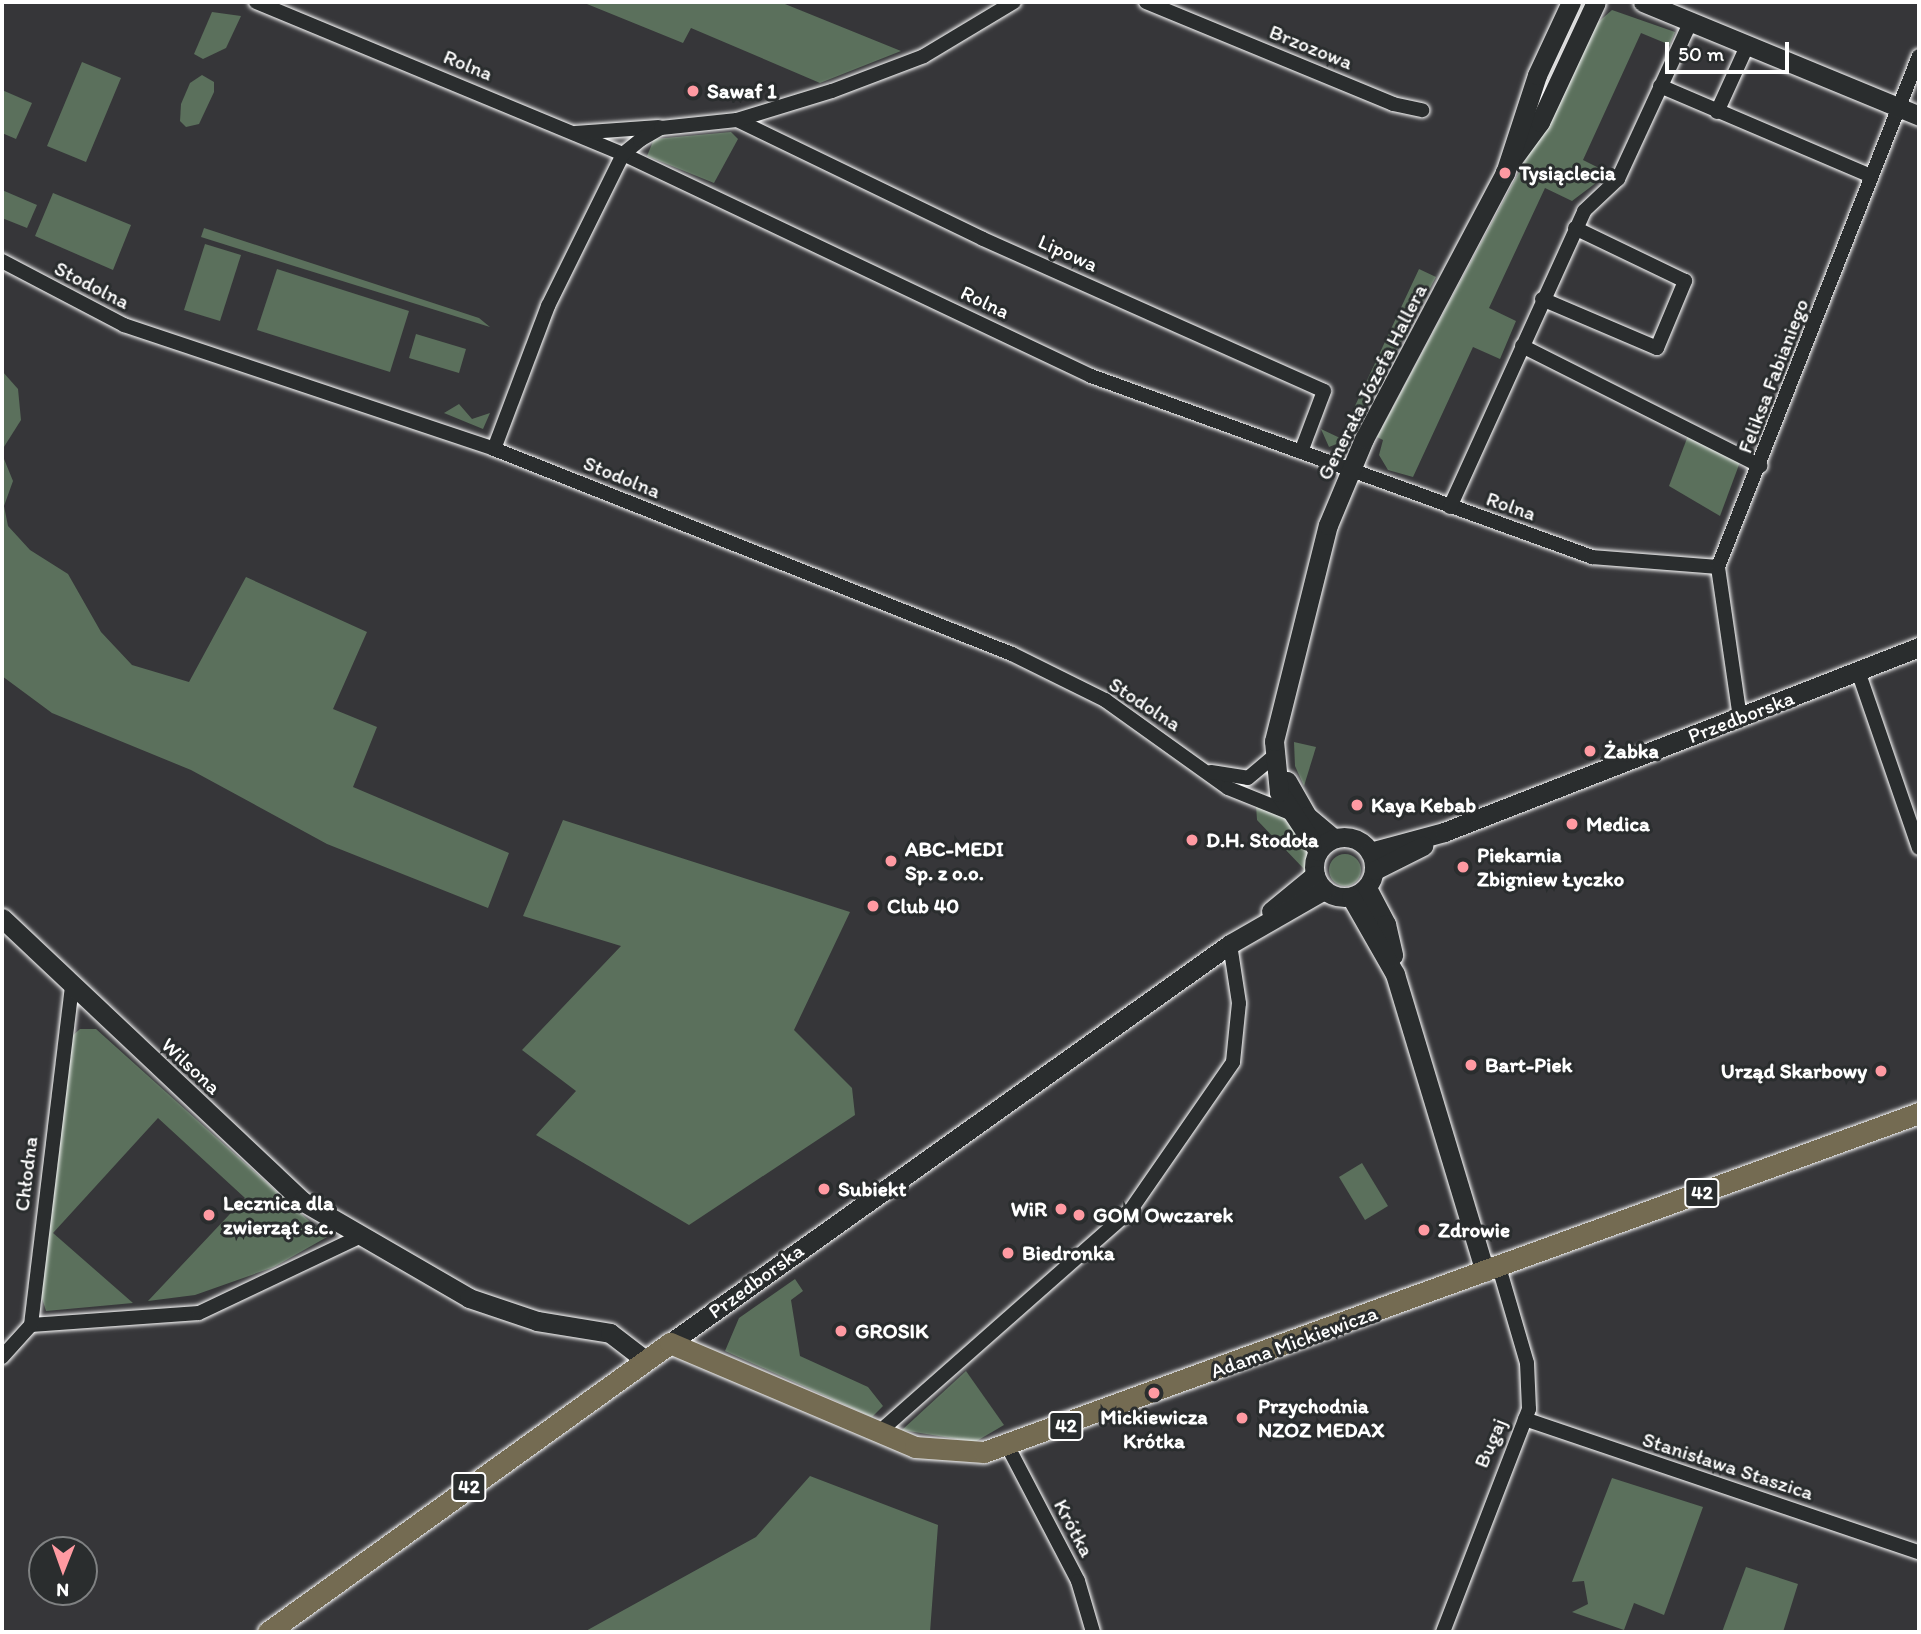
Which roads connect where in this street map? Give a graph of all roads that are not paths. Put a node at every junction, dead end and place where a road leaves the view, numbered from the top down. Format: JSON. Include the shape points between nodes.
{"nodes":[{"id":1,"x":256,"y":2,"type":"edge"},
{"id":2,"x":1014,"y":2,"type":"edge"},
{"id":3,"x":1146,"y":2,"type":"edge"},
{"id":4,"x":1571,"y":2,"type":"edge"},
{"id":5,"x":1596,"y":2,"type":"edge"},
{"id":6,"x":1643,"y":2,"type":"edge"},
{"id":7,"x":1691,"y":21,"type":"junction"},
{"id":8,"x":1748,"y":44,"type":"junction"},
{"id":9,"x":1919,"y":56,"type":"edge"},
{"id":10,"x":1660,"y":86,"type":"junction"},
{"id":11,"x":1898,"y":106,"type":"junction"},
{"id":12,"x":1422,"y":110,"type":"dead end"},
{"id":13,"x":1717,"y":112,"type":"junction"},
{"id":14,"x":1919,"y":116,"type":"edge"},
{"id":15,"x":737,"y":120,"type":"junction"},
{"id":16,"x":661,"y":128,"type":"junction"},
{"id":17,"x":575,"y":133,"type":"junction"},
{"id":18,"x":623,"y":154,"type":"junction"},
{"id":19,"x":1511,"y":161,"type":"junction"},
{"id":20,"x":1871,"y":176,"type":"junction"},
{"id":21,"x":1575,"y":229,"type":"junction"},
{"id":22,"x":2,"y":261,"type":"edge"},
{"id":23,"x":1542,"y":299,"type":"junction"},
{"id":24,"x":1522,"y":346,"type":"junction"},
{"id":25,"x":494,"y":449,"type":"junction"},
{"id":26,"x":1301,"y":452,"type":"junction"},
{"id":27,"x":1761,"y":466,"type":"junction"},
{"id":28,"x":1348,"y":471,"type":"junction"},
{"id":29,"x":1450,"y":507,"type":"junction"},
{"id":30,"x":1718,"y":567,"type":"junction"},
{"id":31,"x":1919,"y":647,"type":"edge"},
{"id":32,"x":1858,"y":671,"type":"junction"},
{"id":33,"x":1740,"y":718,"type":"junction"},
{"id":34,"x":1274,"y":756,"type":"junction"},
{"id":35,"x":1210,"y":772,"type":"junction"},
{"id":36,"x":1288,"y":812,"type":"junction"},
{"id":37,"x":1334,"y":839,"type":"junction"},
{"id":38,"x":1919,"y":848,"type":"edge"},
{"id":39,"x":1318,"y":851,"type":"junction"},
{"id":40,"x":1366,"y":877,"type":"junction"},
{"id":41,"x":1319,"y":883,"type":"junction"},
{"id":42,"x":2,"y":918,"type":"edge"},
{"id":43,"x":1239,"y":939,"type":"junction"},
{"id":44,"x":72,"y":987,"type":"junction"},
{"id":45,"x":1919,"y":1113,"type":"edge"},
{"id":46,"x":357,"y":1238,"type":"junction"},
{"id":47,"x":1492,"y":1270,"type":"junction"},
{"id":48,"x":31,"y":1325,"type":"junction"},
{"id":49,"x":670,"y":1343,"type":"junction"},
{"id":50,"x":2,"y":1357,"type":"edge"},
{"id":51,"x":645,"y":1360,"type":"junction"},
{"id":52,"x":1525,"y":1419,"type":"junction"},
{"id":53,"x":879,"y":1432,"type":"junction"},
{"id":54,"x":1008,"y":1447,"type":"junction"},
{"id":55,"x":1919,"y":1552,"type":"edge"},
{"id":56,"x":268,"y":1632,"type":"edge"},
{"id":57,"x":1093,"y":1632,"type":"edge"},
{"id":58,"x":1443,"y":1632,"type":"edge"}],
"edges":[{"from":1,"to":17,"type":"street","name":"Rolna"},
{"from":2,"to":15,"type":"street","via":[[924,56]]},
{"from":3,"to":12,"type":"street","name":"Brzozowa","via":[[1393,104]]},
{"from":4,"to":19,"type":"street","name":"Generała Józefa Hallera","via":[[1537,75]]},
{"from":5,"to":19,"type":"street","name":"Generała Józefa Hallera","via":[[1540,122]]},
{"from":6,"to":7,"type":"street"},
{"from":7,"to":8,"type":"street"},
{"from":7,"to":10,"type":"street"},
{"from":8,"to":11,"type":"street"},
{"from":8,"to":13,"type":"street"},
{"from":9,"to":11,"type":"street","name":"Feliksa Fabianiego"},
{"from":10,"to":13,"type":"street"},
{"from":10,"to":21,"type":"street","via":[[1618,179],[1584,211]]},
{"from":11,"to":14,"type":"street"},
{"from":11,"to":20,"type":"street","name":"Feliksa Fabianiego"},
{"from":13,"to":20,"type":"street"},
{"from":15,"to":16,"type":"street"},
{"from":15,"to":26,"type":"street","name":"Lipowa","via":[[983,239],[1324,391]]},
{"from":16,"to":17,"type":"street"},
{"from":16,"to":18,"type":"street"},
{"from":17,"to":18,"type":"street","name":"Rolna"},
{"from":18,"to":25,"type":"street","via":[[548,306]]},
{"from":18,"to":26,"type":"street","name":"Rolna","via":[[1091,376]]},
{"from":19,"to":28,"type":"street","name":"Generała Józefa Hallera"},
{"from":20,"to":27,"type":"street","name":"Feliksa Fabianiego"},
{"from":21,"to":23,"type":"street"},
{"from":21,"to":23,"type":"street","via":[[1685,281],[1657,348]]},
{"from":22,"to":25,"type":"street","name":"Stodolna","via":[[131,328]]},
{"from":23,"to":24,"type":"street"},
{"from":24,"to":27,"type":"street"},
{"from":24,"to":29,"type":"street"},
{"from":25,"to":35,"type":"street","name":"Stodolna","via":[[1012,654],[1105,700]]},
{"from":26,"to":28,"type":"street","name":"Rolna"},
{"from":27,"to":30,"type":"street","name":"Feliksa Fabianiego"},
{"from":28,"to":29,"type":"street","name":"Rolna"},
{"from":28,"to":34,"type":"street","name":"Generała Józefa Hallera","via":[[1298,632]]},
{"from":29,"to":30,"type":"street","name":"Rolna","via":[[1592,557]]},
{"from":30,"to":33,"type":"street"},
{"from":31,"to":32,"type":"street","name":"Przedborska"},
{"from":32,"to":33,"type":"street","name":"Przedborska"},
{"from":32,"to":38,"type":"street"},
{"from":33,"to":40,"type":"street","name":"Przedborska","via":[[1444,832]]},
{"from":34,"to":35,"type":"street","name":"Stodolna","via":[[1248,778]]},
{"from":34,"to":36,"type":"street","name":"Generała Józefa Hallera"},
{"from":34,"to":37,"type":"street","via":[[1307,816]]},
{"from":35,"to":36,"type":"street","name":"Stodolna","via":[[1240,795]]},
{"from":36,"to":39,"type":"street","name":"Generała Józefa Hallera"},
{"from":37,"to":39,"type":"street"},
{"from":37,"to":40,"type":"street","via":[[1350,838]]},
{"from":39,"to":41,"type":"street"},
{"from":40,"to":41,"type":"street"},
{"from":40,"to":47,"type":"street","name":"Bugaj","via":[[1392,941],[1395,974]]},
{"from":41,"to":43,"type":"street","name":"Przedborska"},
{"from":42,"to":44,"type":"street","name":"Wilsona"},
{"from":43,"to":49,"type":"street","name":"Przedborska"},
{"from":43,"to":53,"type":"street","via":[[1233,1062],[1145,1190],[1115,1226]]},
{"from":44,"to":46,"type":"street","name":"Wilsona","via":[[302,1201]]},
{"from":44,"to":48,"type":"street","name":"Chłodna"},
{"from":45,"to":47,"type":"main road","name":"Adama Mickiewicza","number":"42"},
{"from":46,"to":48,"type":"street","via":[[199,1313]]},
{"from":46,"to":51,"type":"street","name":"Wilsona","via":[[498,1310],[610,1333]]},
{"from":47,"to":52,"type":"street","name":"Bugaj","via":[[1527,1363]]},
{"from":47,"to":54,"type":"main road","name":"Adama Mickiewicza","number":"42"},
{"from":48,"to":50,"type":"street"},
{"from":49,"to":51,"type":"main road","name":"Przedborska","number":"42"},
{"from":49,"to":53,"type":"main road","name":"Adama Mickiewicza","number":"42"},
{"from":51,"to":56,"type":"main road","name":"Przedborska","number":"42"},
{"from":52,"to":55,"type":"street","name":"Stanisława Staszica"},
{"from":52,"to":58,"type":"street","name":"Bugaj"},
{"from":53,"to":54,"type":"main road","name":"Adama Mickiewicza","number":"42","via":[[938,1452]]},
{"from":54,"to":57,"type":"street","name":"Krótka","via":[[1078,1581]]}]}
